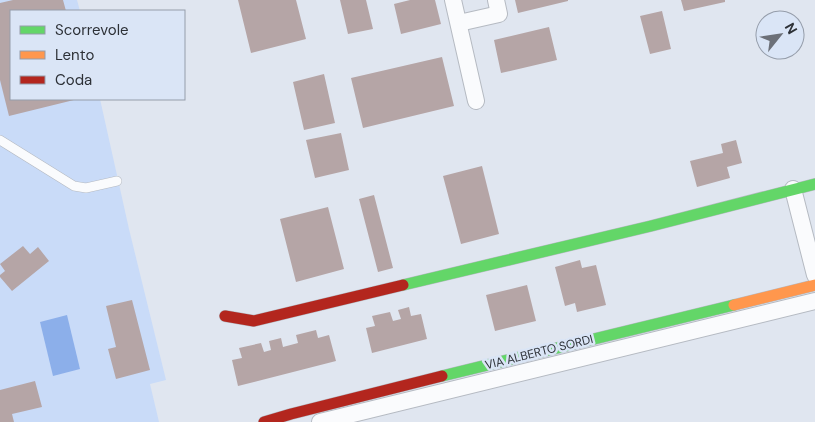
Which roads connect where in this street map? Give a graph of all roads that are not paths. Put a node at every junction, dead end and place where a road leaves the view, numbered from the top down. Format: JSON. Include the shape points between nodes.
{"nodes":[{"id":1,"x":454,"y":0,"type":"edge"},
{"id":2,"x":496,"y":0,"type":"edge"},
{"id":3,"x":458,"y":23,"type":"junction"},
{"id":4,"x":476,"y":101,"type":"dead end"},
{"id":5,"x":0,"y":140,"type":"edge"},
{"id":6,"x":117,"y":181,"type":"dead end"},
{"id":7,"x":815,"y":184,"type":"edge"},
{"id":8,"x":793,"y":189,"type":"junction"},
{"id":9,"x":815,"y":275,"type":"edge"},
{"id":10,"x":815,"y":285,"type":"edge"},
{"id":11,"x":815,"y":301,"type":"edge"},
{"id":12,"x":225,"y":316,"type":"dead end"},
{"id":13,"x":264,"y":422,"type":"edge"},
{"id":14,"x":320,"y":422,"type":"edge"}],
"edges":[{"from":1,"to":3,"type":"street"},
{"from":2,"to":3,"type":"street","via":[[500,14]]},
{"from":3,"to":4,"type":"street"},
{"from":5,"to":6,"type":"lane","via":[[74,186],[86,188]]},
{"from":7,"to":8,"type":"street"},
{"from":8,"to":9,"type":"street"},
{"from":8,"to":12,"type":"street","via":[[254,321]]},
{"from":10,"to":13,"type":"street","name":"VIA ALBERTO SORDI"},
{"from":11,"to":14,"type":"street","name":"VIA ALBERTO SORDI"}]}
